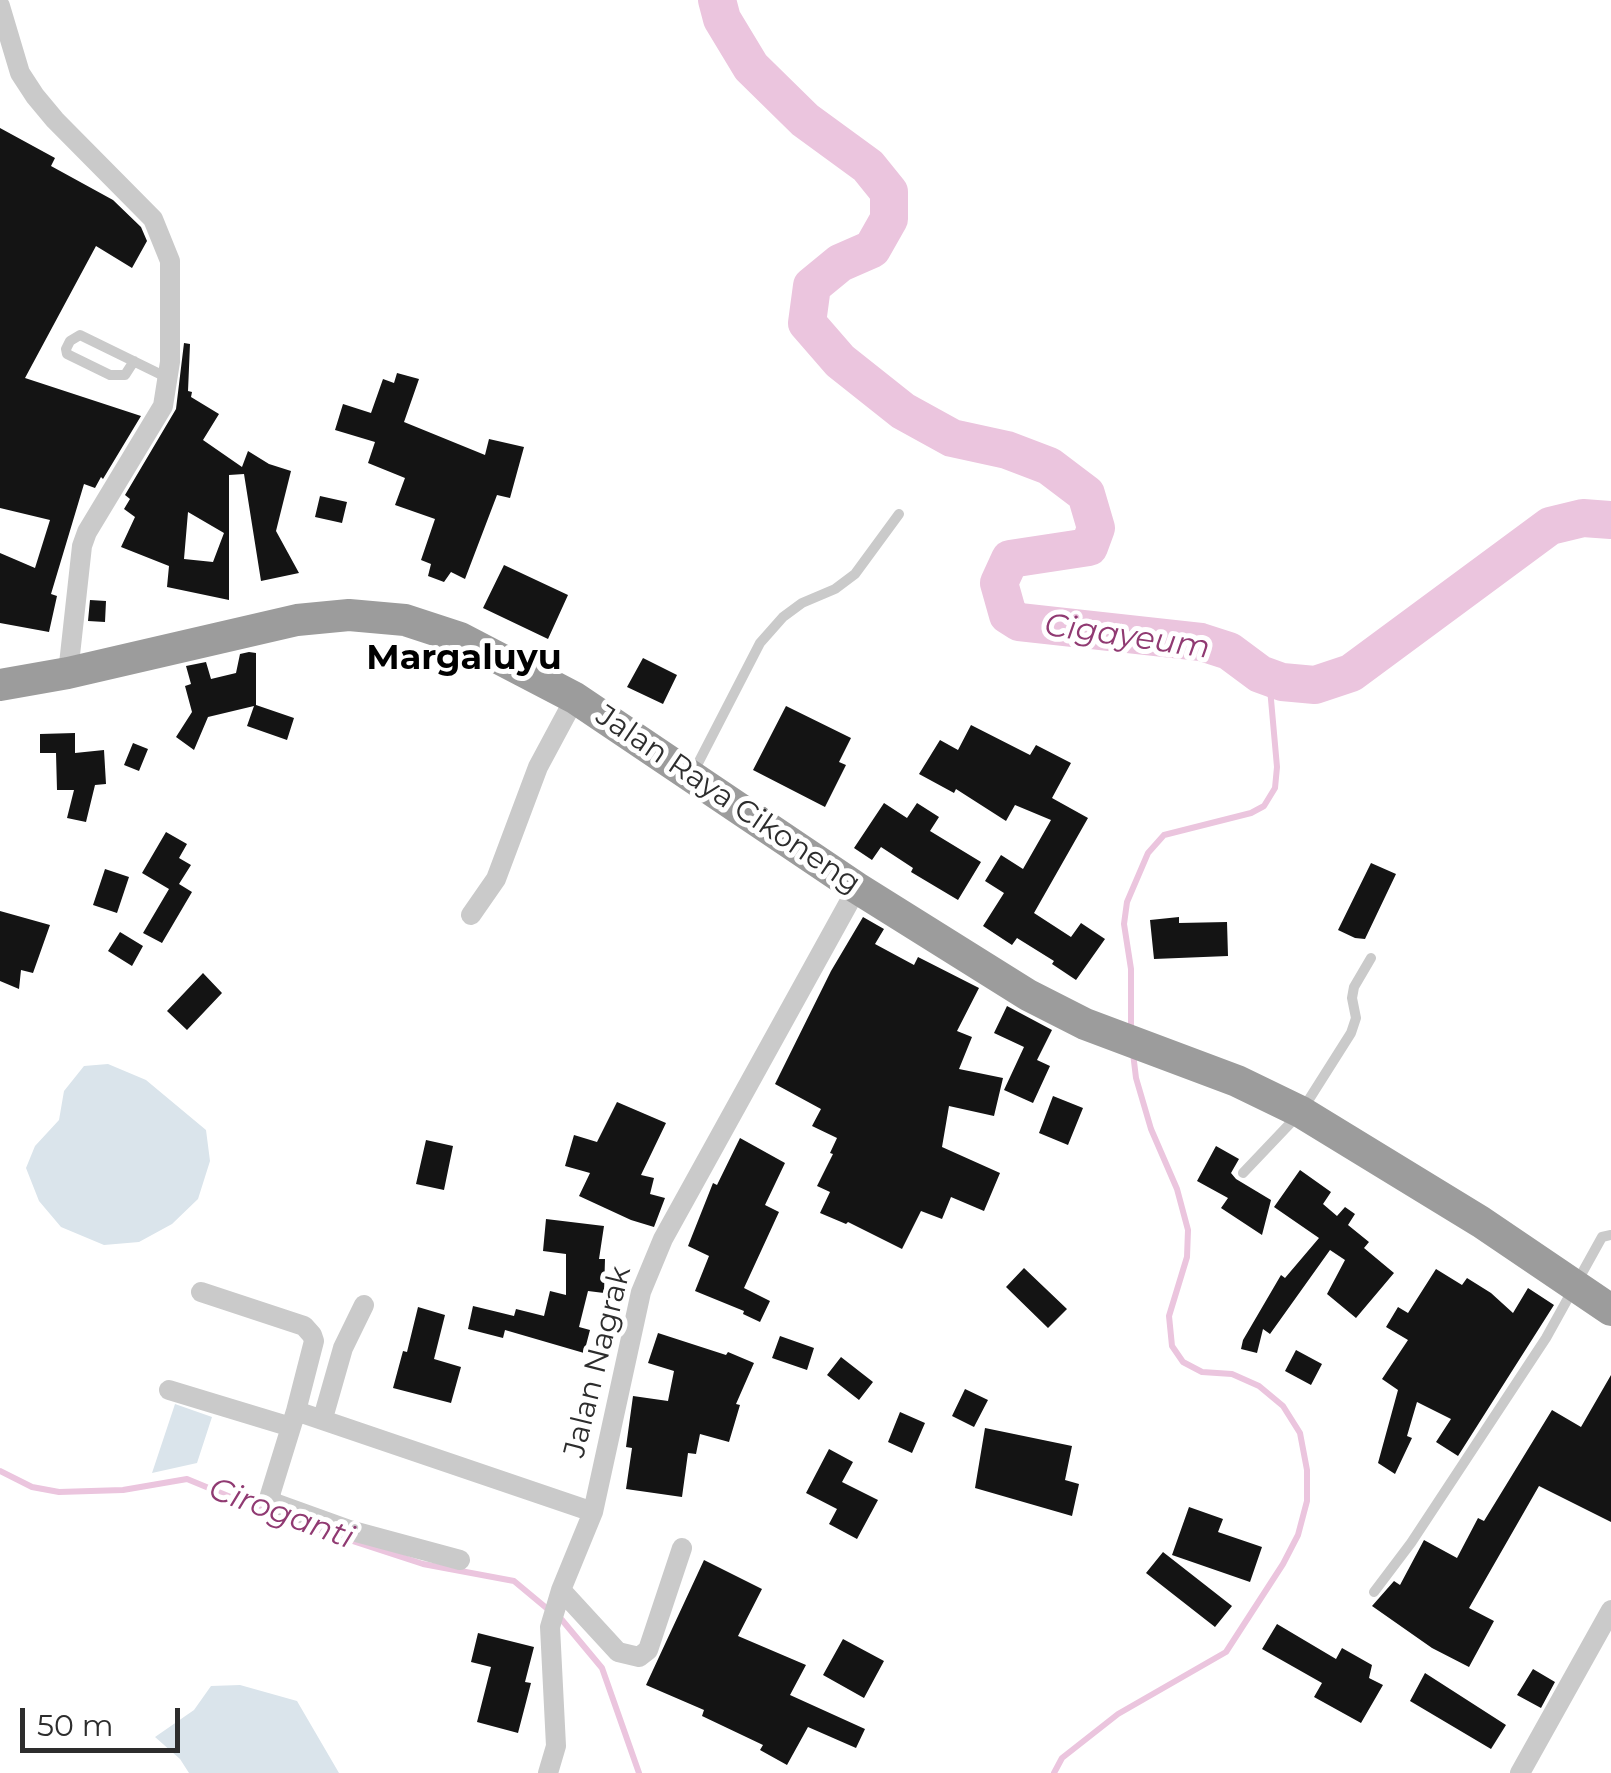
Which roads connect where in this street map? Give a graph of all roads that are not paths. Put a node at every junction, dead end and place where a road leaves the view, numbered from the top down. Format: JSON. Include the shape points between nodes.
{"nodes":[{"id":1,"x":0,"y":6,"type":"edge"},
{"id":2,"x":134,"y":361,"type":"junction"},
{"id":3,"x":168,"y":378,"type":"junction"},
{"id":4,"x":899,"y":514,"type":"dead end"},
{"id":5,"x":68,"y":673,"type":"junction"},
{"id":6,"x":0,"y":685,"type":"edge"},
{"id":7,"x":575,"y":698,"type":"junction"},
{"id":8,"x":693,"y":774,"type":"junction"},
{"id":9,"x":858,"y":888,"type":"junction"},
{"id":10,"x":471,"y":915,"type":"dead end"},
{"id":11,"x":1370,"y":958,"type":"dead end"},
{"id":12,"x":1301,"y":1112,"type":"junction"},
{"id":13,"x":1243,"y":1173,"type":"dead end"},
{"id":14,"x":1611,"y":1236,"type":"edge"},
{"id":15,"x":1576,"y":1286,"type":"junction"},
{"id":16,"x":201,"y":1292,"type":"dead end"},
{"id":17,"x":364,"y":1305,"type":"dead end"},
{"id":18,"x":1611,"y":1310,"type":"edge"},
{"id":19,"x":314,"y":1342,"type":"junction"},
{"id":20,"x":344,"y":1348,"type":"junction"},
{"id":21,"x":169,"y":1390,"type":"dead end"},
{"id":22,"x":323,"y":1418,"type":"junction"},
{"id":23,"x":294,"y":1419,"type":"junction"},
{"id":24,"x":593,"y":1512,"type":"junction"},
{"id":25,"x":682,"y":1548,"type":"dead end"},
{"id":26,"x":460,"y":1560,"type":"dead end"},
{"id":27,"x":560,"y":1590,"type":"junction"},
{"id":28,"x":1374,"y":1592,"type":"dead end"},
{"id":29,"x":1611,"y":1610,"type":"edge"},
{"id":30,"x":548,"y":1773,"type":"edge"},
{"id":31,"x":1520,"y":1773,"type":"edge"}],
"edges":[{"from":1,"to":3,"type":"street","via":[[20,73],[35,96],[160,233],[170,261]]},
{"from":2,"to":2,"type":"lane","via":[[125,375],[110,376],[66,349],[80,336]]},
{"from":2,"to":3,"type":"lane"},
{"from":3,"to":5,"type":"street","via":[[163,406],[82,546]]},
{"from":4,"to":8,"type":"lane","via":[[855,574],[802,603],[760,642]]},
{"from":5,"to":6,"type":"highway","name":"Jalan Raya Cikoneng"},
{"from":5,"to":7,"type":"highway","name":"Jalan Raya Cikoneng","via":[[297,620],[349,615],[405,620],[460,638]]},
{"from":7,"to":8,"type":"highway","name":"Jalan Raya Cikoneng"},
{"from":7,"to":10,"type":"street","via":[[538,767],[496,879]]},
{"from":8,"to":9,"type":"highway","name":"Jalan Raya Cikoneng"},
{"from":9,"to":12,"type":"highway","name":"Jalan Raya Cikoneng","via":[[1028,995]]},
{"from":9,"to":24,"type":"street","name":"Jalan Nagrak","via":[[662,1240],[638,1305]]},
{"from":11,"to":12,"type":"lane","via":[[1354,987],[1351,1033]]},
{"from":12,"to":13,"type":"lane"},
{"from":12,"to":15,"type":"highway","name":"Jalan Raya Cikoneng"},
{"from":14,"to":15,"type":"lane","via":[[1602,1237]]},
{"from":15,"to":18,"type":"highway","name":"Jalan Raya Cikoneng"},
{"from":15,"to":28,"type":"lane"},
{"from":16,"to":19,"type":"street","via":[[304,1326]]},
{"from":17,"to":20,"type":"street"},
{"from":19,"to":20,"type":"street"},
{"from":19,"to":23,"type":"street"},
{"from":20,"to":22,"type":"street"},
{"from":21,"to":23,"type":"street"},
{"from":22,"to":23,"type":"street"},
{"from":22,"to":24,"type":"street"},
{"from":23,"to":26,"type":"street","via":[[271,1489],[274,1503]]},
{"from":24,"to":27,"type":"street","name":"Jalan Nagrak"},
{"from":25,"to":27,"type":"street","via":[[648,1650],[639,1657],[618,1652]]},
{"from":27,"to":30,"type":"street","name":"Jalan Nagrak","via":[[550,1630],[556,1746]]},
{"from":29,"to":31,"type":"street"}]}
